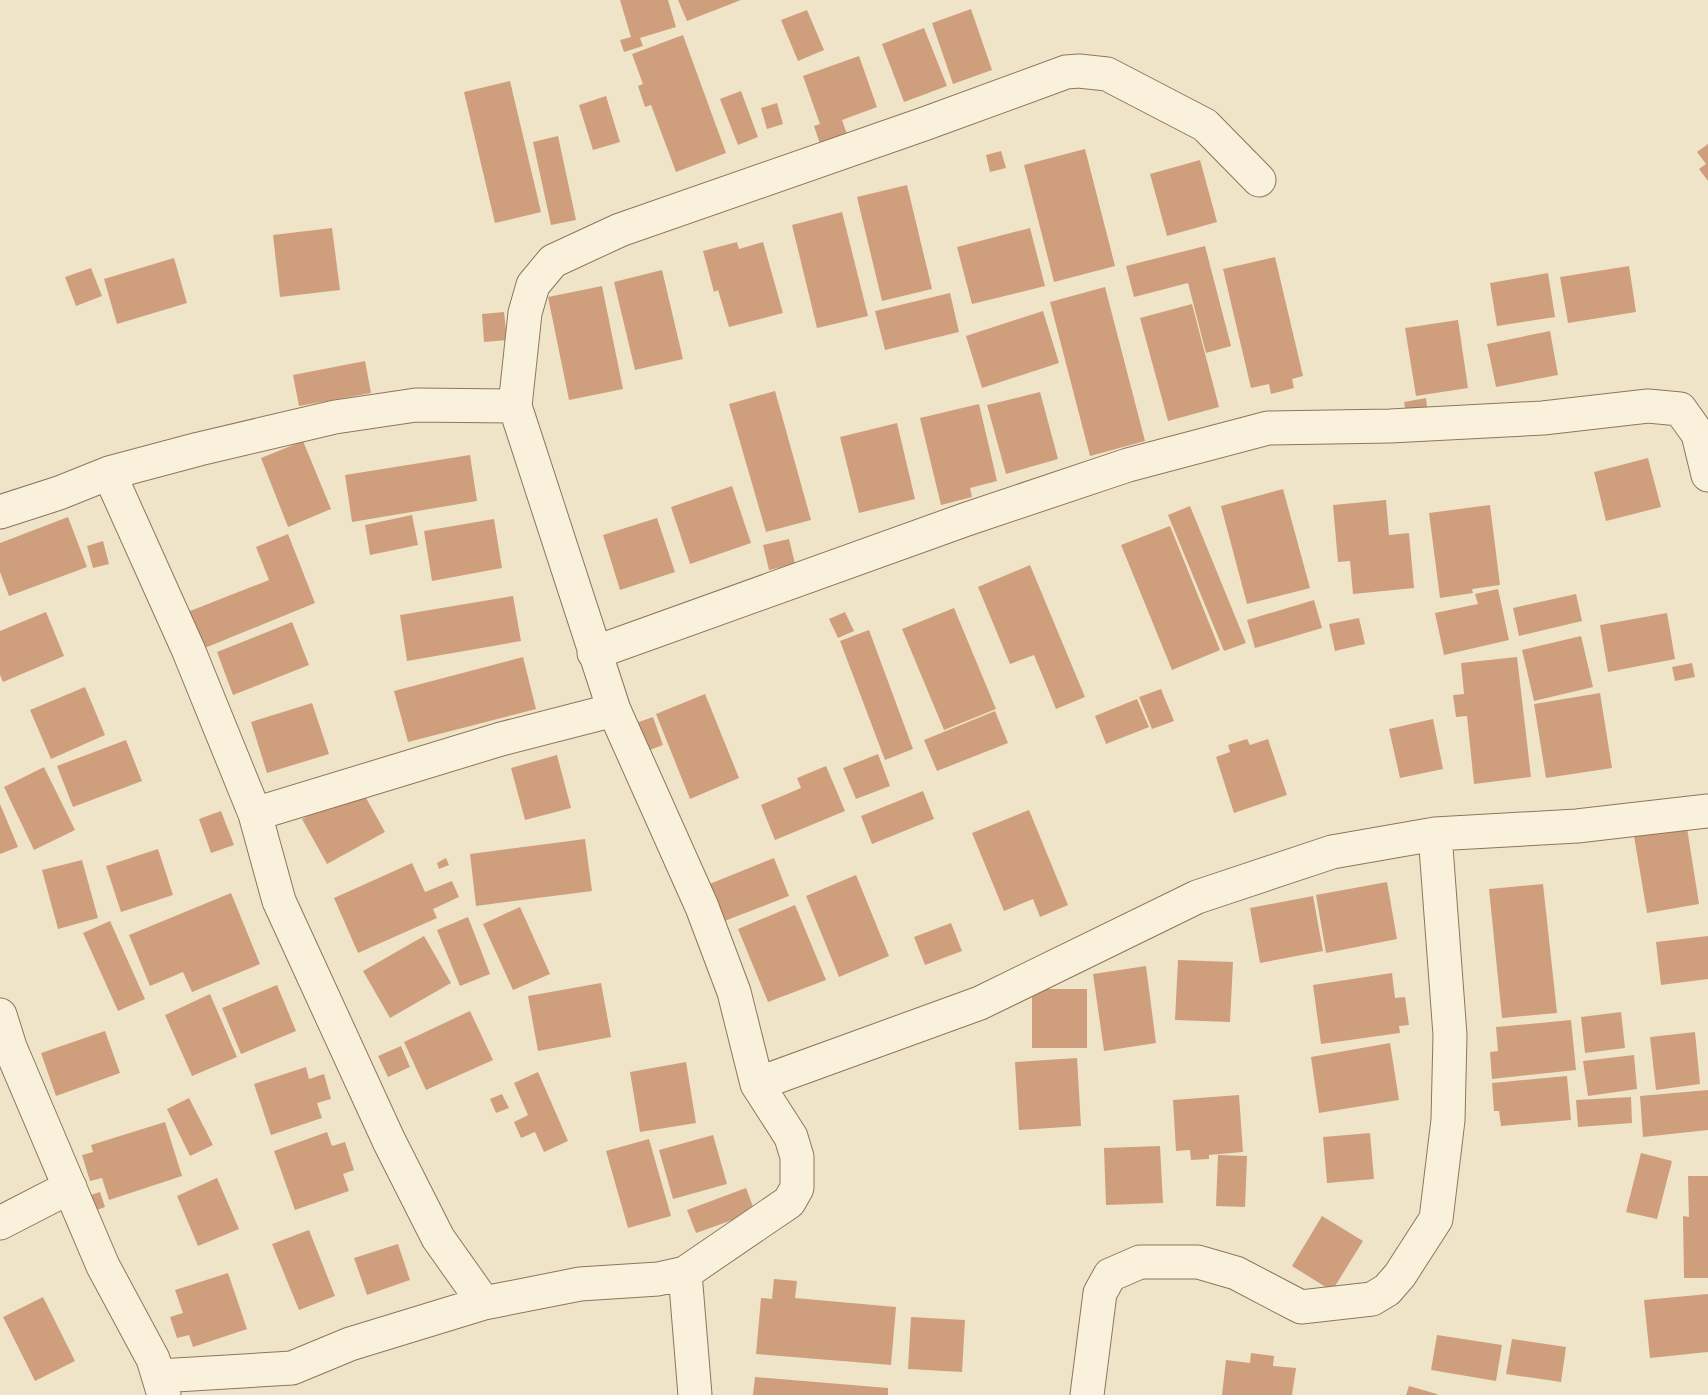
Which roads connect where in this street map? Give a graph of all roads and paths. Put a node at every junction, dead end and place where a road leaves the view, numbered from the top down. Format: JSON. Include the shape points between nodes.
{"nodes":[{"id":1,"x":1259,"y":180,"type":"dead end"},
{"id":2,"x":515,"y":406,"type":"junction"},
{"id":3,"x":109,"y":474,"type":"junction"},
{"id":4,"x":1708,"y":475,"type":"edge"},
{"id":5,"x":0,"y":512,"type":"edge"},
{"id":6,"x":594,"y":653,"type":"junction"},
{"id":7,"x":614,"y":710,"type":"junction"},
{"id":8,"x":1708,"y":811,"type":"edge"},
{"id":9,"x":255,"y":814,"type":"junction"},
{"id":10,"x":1435,"y":834,"type":"junction"},
{"id":11,"x":0,"y":1015,"type":"edge"},
{"id":12,"x":757,"y":1084,"type":"junction"},
{"id":13,"x":70,"y":1187,"type":"junction"},
{"id":14,"x":0,"y":1223,"type":"edge"},
{"id":15,"x":685,"y":1273,"type":"junction"},
{"id":16,"x":484,"y":1303,"type":"junction"},
{"id":17,"x":162,"y":1385,"type":"edge"},
{"id":18,"x":695,"y":1395,"type":"edge"},
{"id":19,"x":1086,"y":1395,"type":"edge"}],
"edges":[{"from":1,"to":2,"type":"street","via":[[1205,125],[1107,74],[1066,72],[620,230],[553,261],[533,285],[525,313]]},
{"from":2,"to":3,"type":"street","via":[[416,405],[335,417]]},
{"from":2,"to":6,"type":"street"},
{"from":3,"to":5,"type":"street"},
{"from":3,"to":9,"type":"street","via":[[188,649]]},
{"from":4,"to":6,"type":"street","via":[[1698,434],[1680,409],[1648,406],[1543,418],[1268,428],[1128,465]]},
{"from":6,"to":7,"type":"street"},
{"from":7,"to":9,"type":"street","via":[[501,739]]},
{"from":7,"to":12,"type":"street","via":[[702,908],[734,992]]},
{"from":8,"to":10,"type":"street","via":[[1576,826]]},
{"from":9,"to":16,"type":"street","via":[[279,901],[385,1131],[438,1238]]},
{"from":10,"to":12,"type":"street","via":[[1332,852],[1197,897],[980,1004]]},
{"from":10,"to":19,"type":"street","via":[[1450,1035],[1448,1120],[1436,1219],[1400,1275],[1372,1299],[1301,1307],[1236,1273],[1198,1262],[1140,1262],[1110,1275],[1100,1293]]},
{"from":11,"to":13,"type":"street"},
{"from":12,"to":15,"type":"street","via":[[790,1137],[797,1157],[797,1188],[789,1202]]},
{"from":13,"to":14,"type":"street"},
{"from":13,"to":17,"type":"street","via":[[103,1266]]},
{"from":15,"to":16,"type":"street","via":[[658,1279],[580,1284]]},
{"from":15,"to":18,"type":"street"},
{"from":16,"to":17,"type":"street","via":[[351,1344],[292,1368]]}]}
